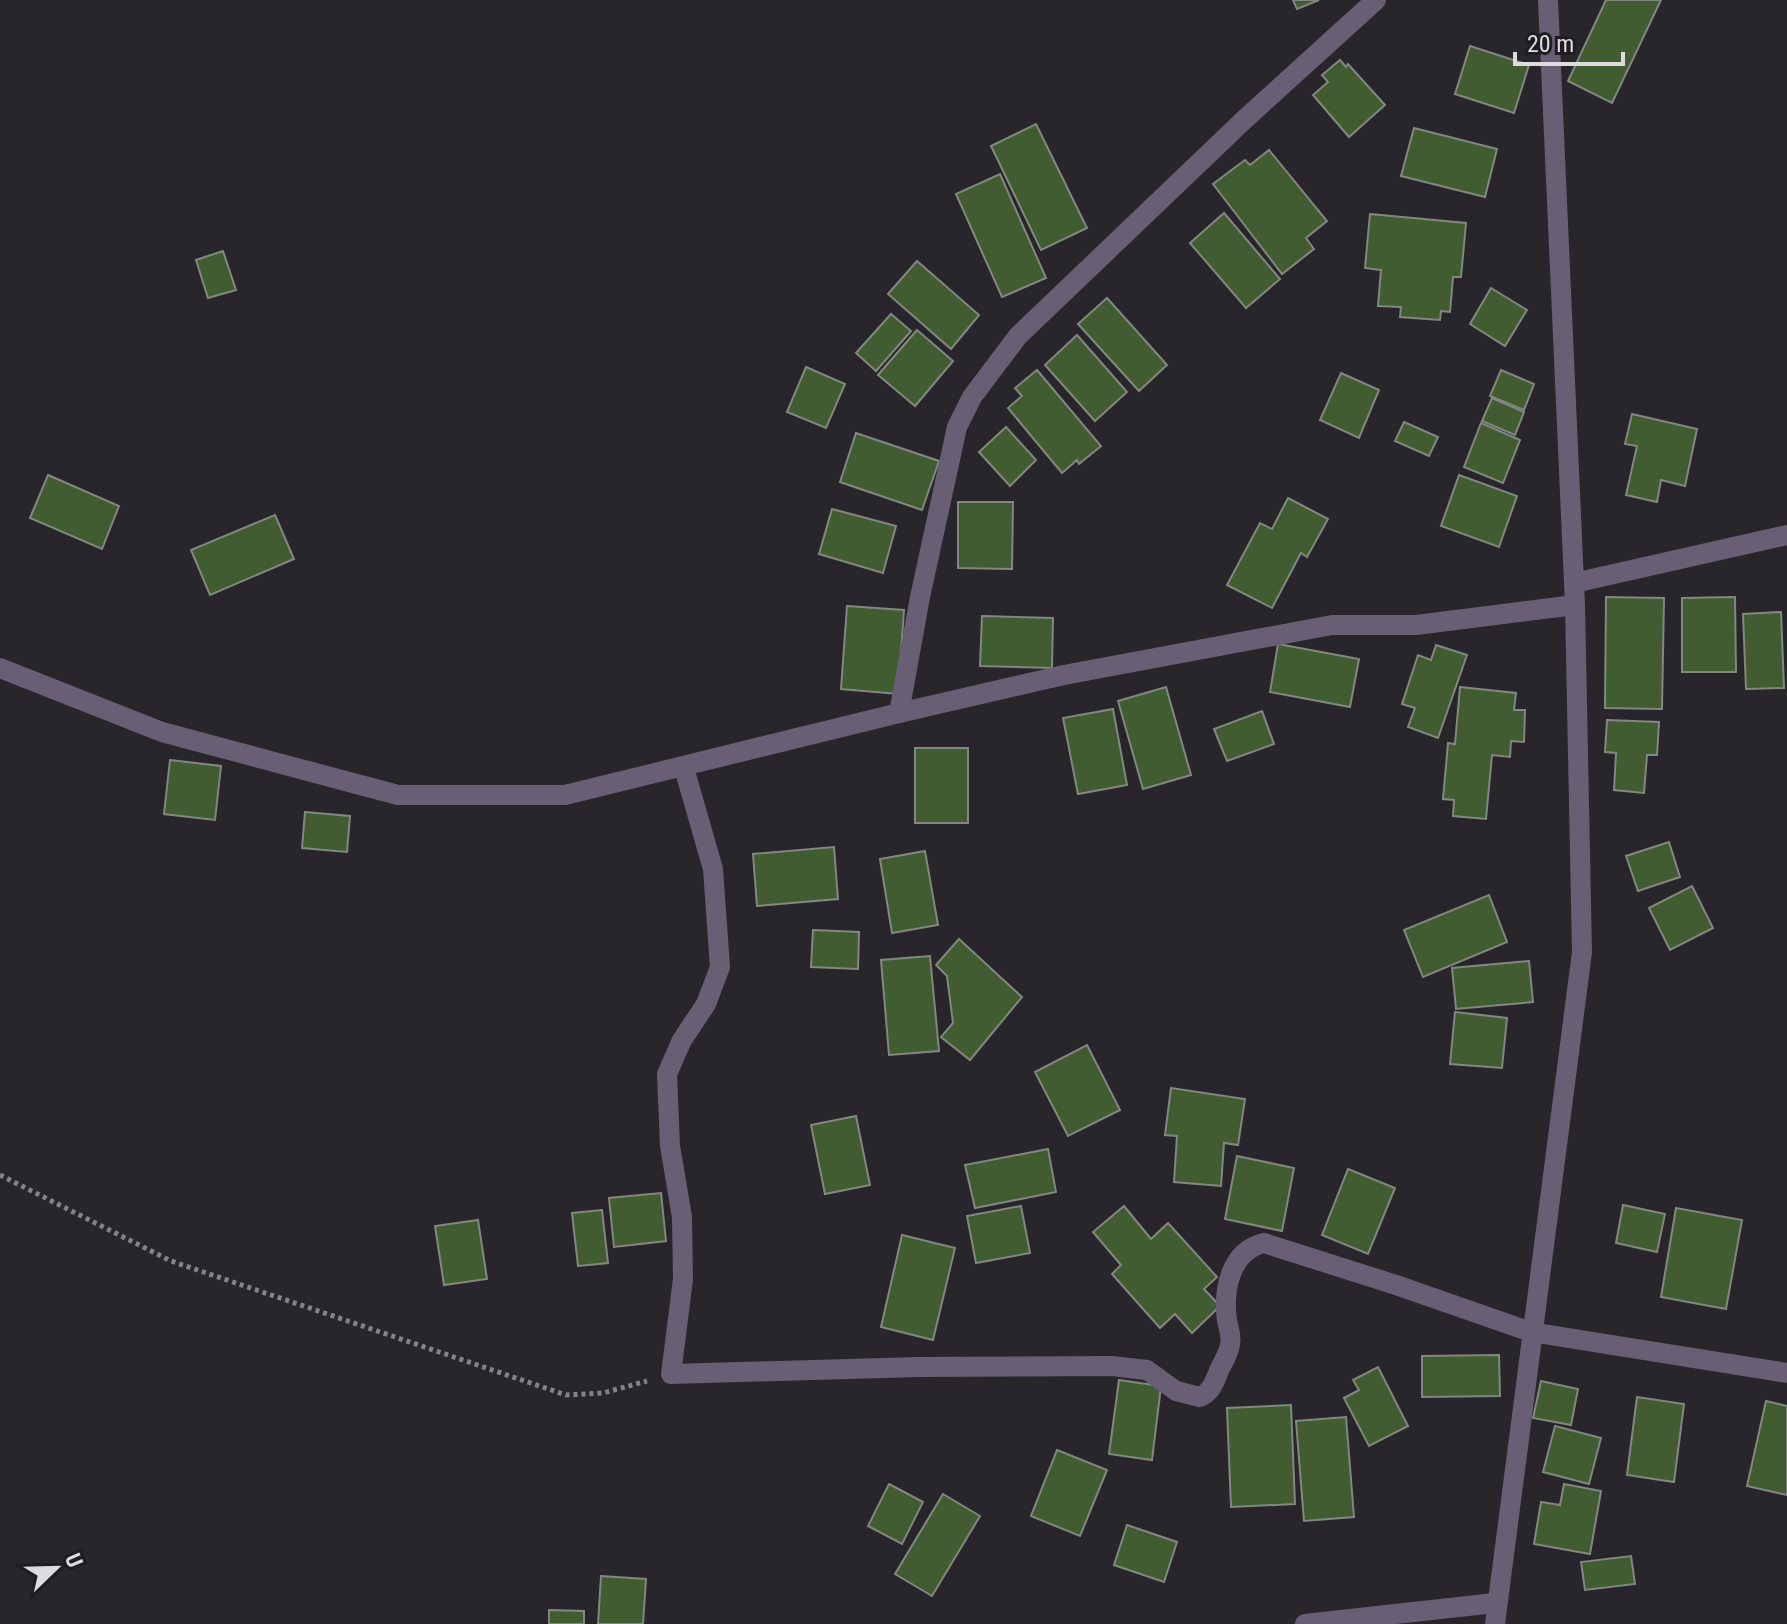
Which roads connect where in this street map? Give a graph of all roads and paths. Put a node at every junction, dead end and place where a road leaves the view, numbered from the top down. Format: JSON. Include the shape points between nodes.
{"nodes":[{"id":1,"x":1376,"y":0,"type":"edge"},
{"id":2,"x":1548,"y":0,"type":"edge"},
{"id":3,"x":1787,"y":535,"type":"edge"},
{"id":4,"x":1574,"y":583,"type":"junction"},
{"id":5,"x":1575,"y":605,"type":"junction"},
{"id":6,"x":0,"y":668,"type":"edge"},
{"id":7,"x":899,"y":713,"type":"junction"},
{"id":8,"x":684,"y":768,"type":"junction"},
{"id":9,"x":0,"y":1175,"type":"edge"},
{"id":10,"x":1531,"y":1332,"type":"junction"},
{"id":11,"x":1787,"y":1373,"type":"edge"},
{"id":12,"x":671,"y":1374,"type":"junction"},
{"id":13,"x":1495,"y":1614,"type":"edge"},
{"id":14,"x":1305,"y":1624,"type":"edge"}],
"edges":[{"from":1,"to":7,"type":"street","via":[[1018,336],[972,397],[957,427]]},
{"from":2,"to":4,"type":"street"},
{"from":3,"to":4,"type":"street"},
{"from":4,"to":5,"type":"street"},
{"from":5,"to":7,"type":"street","via":[[1416,625],[1332,625],[1064,675]]},
{"from":5,"to":10,"type":"street","via":[[1582,952]]},
{"from":6,"to":8,"type":"street","via":[[162,732],[398,795],[565,795]]},
{"from":7,"to":8,"type":"street"},
{"from":8,"to":12,"type":"street","via":[[713,869],[720,967],[667,1074],[683,1279]]},
{"from":9,"to":12,"type":"path","via":[[171,1261],[566,1395],[603,1393]]},
{"from":10,"to":11,"type":"street"},
{"from":10,"to":12,"type":"street","via":[[1264,1243],[1244,1253],[1229,1275],[1229,1352],[1211,1388],[1200,1397],[1176,1391],[1147,1370],[1112,1366]]},
{"from":10,"to":13,"type":"street"},
{"from":13,"to":14,"type":"street"}]}
